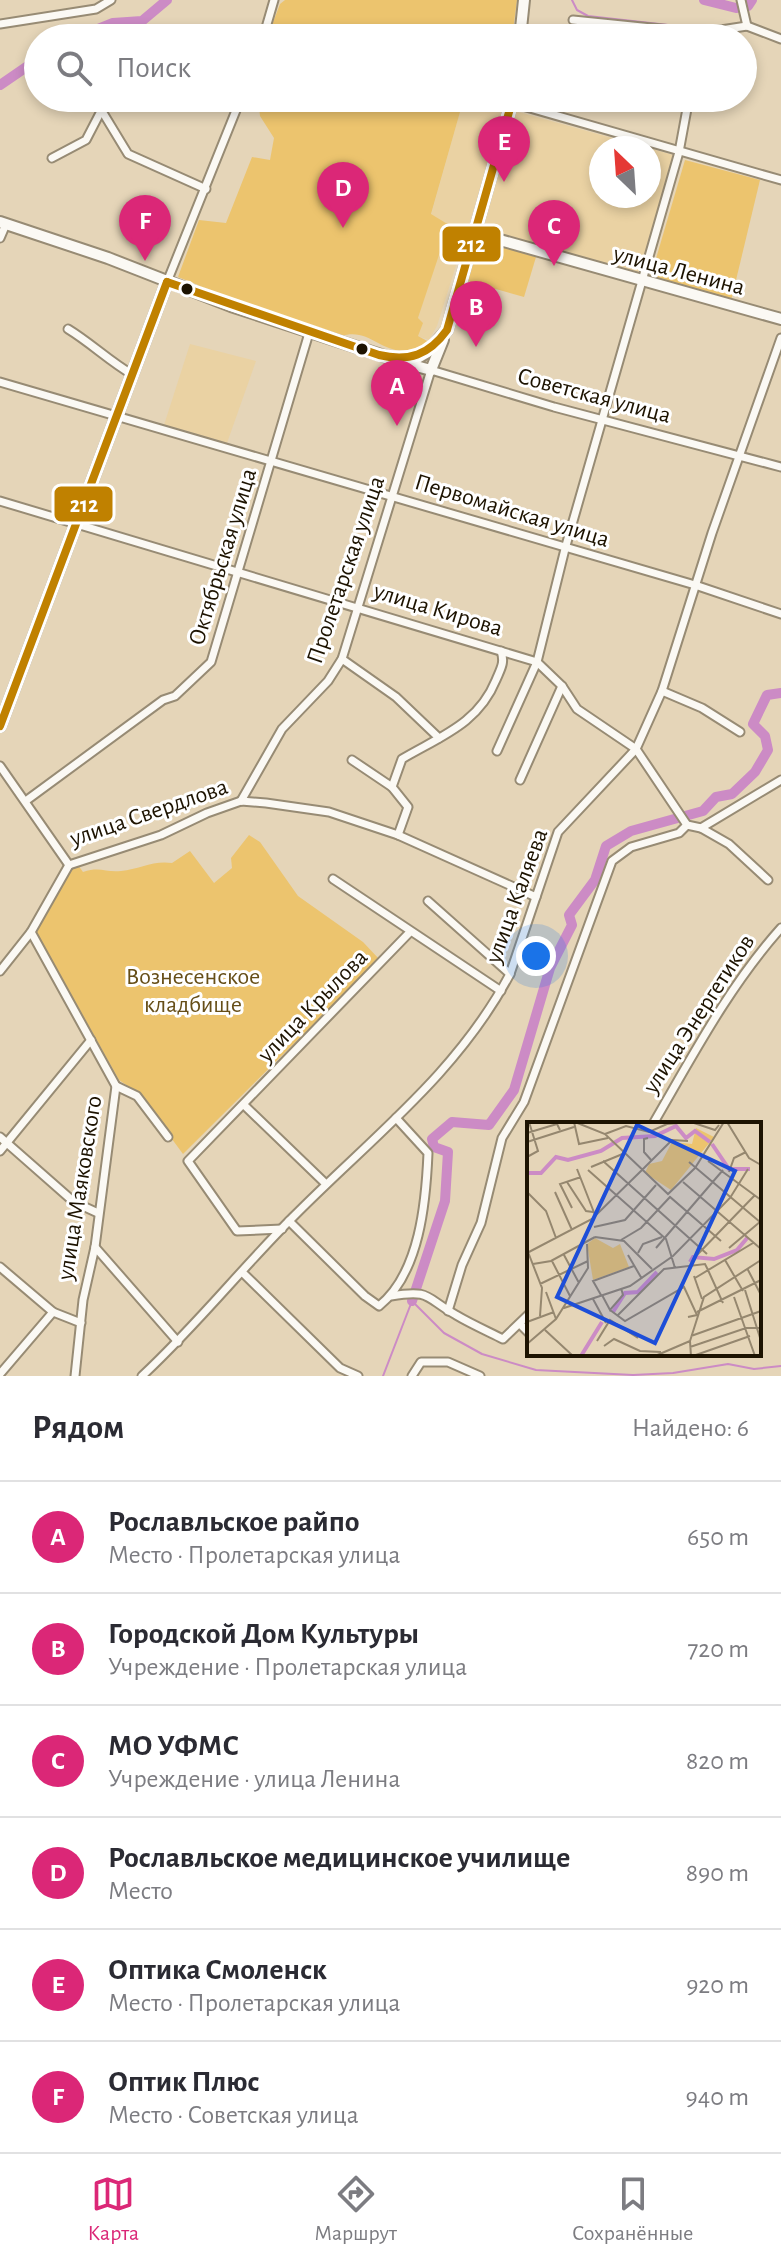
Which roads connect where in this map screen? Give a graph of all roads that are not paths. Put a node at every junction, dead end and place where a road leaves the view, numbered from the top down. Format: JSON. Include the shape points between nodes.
{"nodes":[{"id":1,"x":111,"y":0,"type":"edge"},
{"id":2,"x":274,"y":0,"type":"edge"},
{"id":3,"x":524,"y":0,"type":"edge"},
{"id":4,"x":741,"y":0,"type":"edge"},
{"id":5,"x":573,"y":20,"type":"dead end"},
{"id":6,"x":0,"y":24,"type":"edge"},
{"id":7,"x":267,"y":24,"type":"edge"},
{"id":8,"x":521,"y":24,"type":"edge"},
{"id":9,"x":605,"y":24,"type":"edge"},
{"id":10,"x":747,"y":24,"type":"edge"},
{"id":11,"x":757,"y":30,"type":"edge"},
{"id":12,"x":781,"y":39,"type":"edge"},
{"id":13,"x":236,"y":112,"type":"edge"},
{"id":14,"x":509,"y":112,"type":"edge"},
{"id":15,"x":545,"y":112,"type":"edge"},
{"id":16,"x":686,"y":112,"type":"edge"},
{"id":17,"x":100,"y":113,"type":"joint"},
{"id":18,"x":679,"y":152,"type":"junction"},
{"id":19,"x":52,"y":158,"type":"dead end"},
{"id":20,"x":781,"y":180,"type":"edge"},
{"id":21,"x":206,"y":189,"type":"junction"},
{"id":22,"x":3,"y":223,"type":"edge"},
{"id":23,"x":475,"y":233,"type":"junction"},
{"id":24,"x":0,"y":238,"type":"edge"},
{"id":25,"x":167,"y":282,"type":"junction"},
{"id":26,"x":643,"y":282,"type":"junction"},
{"id":27,"x":781,"y":319,"type":"edge"},
{"id":28,"x":68,"y":329,"type":"dead end"},
{"id":29,"x":447,"y":330,"type":"junction"},
{"id":30,"x":309,"y":333,"type":"junction"},
{"id":31,"x":781,"y":338,"type":"edge"},
{"id":32,"x":416,"y":359,"type":"joint"},
{"id":33,"x":396,"y":360,"type":"junction"},
{"id":34,"x":431,"y":370,"type":"junction"},
{"id":35,"x":133,"y":375,"type":"junction"},
{"id":36,"x":0,"y":382,"type":"edge"},
{"id":37,"x":116,"y":417,"type":"junction"},
{"id":38,"x":604,"y":420,"type":"junction"},
{"id":39,"x":739,"y":455,"type":"junction"},
{"id":40,"x":273,"y":464,"type":"junction"},
{"id":41,"x":781,"y":467,"type":"edge"},
{"id":42,"x":395,"y":497,"type":"junction"},
{"id":43,"x":0,"y":501,"type":"edge"},
{"id":44,"x":77,"y":524,"type":"junction"},
{"id":45,"x":565,"y":549,"type":"junction"},
{"id":46,"x":239,"y":572,"type":"junction"},
{"id":47,"x":695,"y":585,"type":"junction"},
{"id":48,"x":359,"y":607,"type":"junction"},
{"id":49,"x":781,"y":614,"type":"edge"},
{"id":50,"x":501,"y":651,"type":"junction"},
{"id":51,"x":342,"y":659,"type":"junction"},
{"id":52,"x":537,"y":662,"type":"junction"},
{"id":53,"x":562,"y":686,"type":"junction"},
{"id":54,"x":662,"y":691,"type":"junction"},
{"id":55,"x":1,"y":721,"type":"edge"},
{"id":56,"x":740,"y":732,"type":"dead end"},
{"id":57,"x":439,"y":738,"type":"junction"},
{"id":58,"x":636,"y":749,"type":"junction"},
{"id":59,"x":497,"y":751,"type":"dead end"},
{"id":60,"x":352,"y":760,"type":"dead end"},
{"id":61,"x":0,"y":766,"type":"edge"},
{"id":62,"x":520,"y":780,"type":"dead end"},
{"id":63,"x":781,"y":780,"type":"edge"},
{"id":64,"x":392,"y":787,"type":"junction"},
{"id":65,"x":27,"y":800,"type":"junction"},
{"id":66,"x":241,"y":801,"type":"junction"},
{"id":67,"x":687,"y":825,"type":"junction"},
{"id":68,"x":701,"y":828,"type":"junction"},
{"id":69,"x":398,"y":835,"type":"junction"},
{"id":70,"x":69,"y":865,"type":"junction"},
{"id":71,"x":333,"y":879,"type":"dead end"},
{"id":72,"x":768,"y":880,"type":"dead end"},
{"id":73,"x":536,"y":897,"type":"junction"},
{"id":74,"x":428,"y":901,"type":"dead end"},
{"id":75,"x":781,"y":928,"type":"edge"},
{"id":76,"x":31,"y":932,"type":"junction"},
{"id":77,"x":409,"y":933,"type":"junction"},
{"id":78,"x":0,"y":971,"type":"edge"},
{"id":79,"x":510,"y":974,"type":"junction"},
{"id":80,"x":501,"y":991,"type":"junction"},
{"id":81,"x":91,"y":1040,"type":"junction"},
{"id":82,"x":116,"y":1086,"type":"junction"},
{"id":83,"x":244,"y":1105,"type":"junction"},
{"id":84,"x":396,"y":1118,"type":"junction"},
{"id":85,"x":654,"y":1122,"type":"edge"},
{"id":86,"x":168,"y":1137,"type":"dead end"},
{"id":87,"x":3,"y":1140,"type":"edge"},
{"id":88,"x":0,"y":1151,"type":"edge"},
{"id":89,"x":326,"y":1184,"type":"junction"},
{"id":90,"x":98,"y":1213,"type":"junction"},
{"id":91,"x":289,"y":1221,"type":"junction"},
{"id":92,"x":282,"y":1229,"type":"junction"},
{"id":93,"x":256,"y":1230,"type":"junction"},
{"id":94,"x":267,"y":1246,"type":"junction"},
{"id":95,"x":95,"y":1247,"type":"junction"},
{"id":96,"x":0,"y":1267,"type":"edge"},
{"id":97,"x":243,"y":1273,"type":"junction"},
{"id":98,"x":391,"y":1296,"type":"junction"},
{"id":99,"x":448,"y":1311,"type":"junction"},
{"id":100,"x":53,"y":1312,"type":"junction"},
{"id":101,"x":527,"y":1316,"type":"edge"},
{"id":102,"x":81,"y":1323,"type":"junction"},
{"id":103,"x":520,"y":1324,"type":"junction"},
{"id":104,"x":527,"y":1331,"type":"edge"},
{"id":105,"x":178,"y":1342,"type":"junction"},
{"id":106,"x":0,"y":1374,"type":"edge"},
{"id":107,"x":75,"y":1376,"type":"edge"},
{"id":108,"x":142,"y":1376,"type":"edge"},
{"id":109,"x":358,"y":1376,"type":"edge"},
{"id":110,"x":412,"y":1376,"type":"edge"},
{"id":111,"x":480,"y":1376,"type":"edge"}],
"edges":[{"from":1,"to":6,"type":"street","via":[[96,9]]},
{"from":2,"to":7,"type":"street"},
{"from":3,"to":8,"type":"main road"},
{"from":4,"to":10,"type":"street"},
{"from":5,"to":9,"type":"street"},
{"from":11,"to":12,"type":"street"},
{"from":13,"to":21,"type":"street"},
{"from":14,"to":23,"type":"main road","name":"Пролетарская улица"},
{"from":15,"to":18,"type":"street"},
{"from":16,"to":18,"type":"street"},
{"from":17,"to":19,"type":"street","via":[[86,140]]},
{"from":17,"to":21,"type":"street","via":[[128,154]]},
{"from":18,"to":20,"type":"street"},
{"from":18,"to":26,"type":"street"},
{"from":21,"to":25,"type":"street"},
{"from":22,"to":24,"type":"street"},
{"from":22,"to":25,"type":"main road","name":"Советская улица"},
{"from":23,"to":26,"type":"main road","name":"улица Ленина"},
{"from":23,"to":29,"type":"main road","name":"Пролетарская улица"},
{"from":25,"to":30,"type":"main road","name":"Советская улица"},
{"from":25,"to":35,"type":"main road"},
{"from":26,"to":27,"type":"main road","name":"улица Ленина"},
{"from":26,"to":38,"type":"street"},
{"from":28,"to":35,"type":"street"},
{"from":29,"to":32,"type":"main road","name":"Пролетарская улица"},
{"from":29,"to":34,"type":"main road","name":"Пролетарская улица"},
{"from":30,"to":33,"type":"main road","name":"Советская улица"},
{"from":30,"to":40,"type":"street","name":"Октябрьская улица"},
{"from":31,"to":39,"type":"street","name":"улица Каляева"},
{"from":32,"to":33,"type":"main road","name":"Советская улица"},
{"from":33,"to":34,"type":"main road","name":"Советская улица"},
{"from":34,"to":38,"type":"street","name":"Советская улица"},
{"from":34,"to":42,"type":"street","name":"Пролетарская улица"},
{"from":35,"to":37,"type":"main road"},
{"from":36,"to":37,"type":"street","name":"Первомайская улица"},
{"from":37,"to":40,"type":"street","name":"Первомайская улица"},
{"from":37,"to":44,"type":"main road"},
{"from":38,"to":39,"type":"street","name":"Советская улица"},
{"from":38,"to":45,"type":"street"},
{"from":39,"to":41,"type":"street","name":"Советская улица"},
{"from":39,"to":47,"type":"street","name":"улица Каляева"},
{"from":40,"to":42,"type":"street","name":"Первомайская улица"},
{"from":40,"to":46,"type":"street","name":"Октябрьская улица"},
{"from":42,"to":45,"type":"street","name":"Первомайская улица"},
{"from":42,"to":48,"type":"street","name":"Пролетарская улица"},
{"from":43,"to":44,"type":"street","name":"улица Кирова"},
{"from":44,"to":46,"type":"street","name":"улица Кирова"},
{"from":44,"to":55,"type":"main road"},
{"from":45,"to":47,"type":"street","name":"Первомайская улица"},
{"from":45,"to":52,"type":"street"},
{"from":46,"to":48,"type":"street","name":"улица Кирова"},
{"from":46,"to":65,"type":"street","name":"Октябрьская улица","via":[[211,662],[175,696]]},
{"from":47,"to":49,"type":"street","name":"Первомайская улица"},
{"from":47,"to":54,"type":"street","name":"улица Каляева"},
{"from":48,"to":50,"type":"street","name":"улица Кирова"},
{"from":48,"to":51,"type":"street","name":"Пролетарская улица"},
{"from":50,"to":52,"type":"street","name":"улица Кирова"},
{"from":50,"to":57,"type":"street","via":[[504,661],[490,696],[473,718]]},
{"from":51,"to":57,"type":"street","via":[[396,697]]},
{"from":51,"to":66,"type":"street","name":"Пролетарская улица","via":[[282,729]]},
{"from":52,"to":53,"type":"street","name":"улица Кирова"},
{"from":52,"to":59,"type":"street"},
{"from":53,"to":58,"type":"street","name":"улица Кирова","via":[[577,709]]},
{"from":53,"to":62,"type":"street"},
{"from":54,"to":56,"type":"street"},
{"from":54,"to":58,"type":"street","name":"улица Каляева"},
{"from":57,"to":64,"type":"street","via":[[402,759]]},
{"from":58,"to":67,"type":"street","name":"улица Кирова"},
{"from":58,"to":73,"type":"street","name":"улица Каляева","via":[[558,832]]},
{"from":60,"to":64,"type":"street"},
{"from":61,"to":65,"type":"street","name":"улица Свердлова"},
{"from":63,"to":68,"type":"street"},
{"from":64,"to":69,"type":"street","via":[[408,807]]},
{"from":65,"to":70,"type":"street","name":"улица Свердлова"},
{"from":66,"to":69,"type":"street","name":"улица Свердлова","via":[[329,812]]},
{"from":66,"to":70,"type":"street","name":"улица Свердлова"},
{"from":67,"to":68,"type":"street"},
{"from":67,"to":99,"type":"street","via":[[679,833],[631,847],[612,861],[524,1102],[502,1138],[481,1223]]},
{"from":68,"to":72,"type":"street","via":[[729,844]]},
{"from":69,"to":73,"type":"street","name":"улица Свердлова"},
{"from":70,"to":76,"type":"street"},
{"from":71,"to":77,"type":"street"},
{"from":73,"to":79,"type":"street","name":"улица Каляева"},
{"from":74,"to":79,"type":"street"},
{"from":75,"to":85,"type":"street","name":"улица Энергетиков","via":[[709,1027]]},
{"from":76,"to":78,"type":"street"},
{"from":76,"to":81,"type":"street","name":"улица Маяковского"},
{"from":77,"to":80,"type":"street"},
{"from":77,"to":83,"type":"street","name":"улица Крылова"},
{"from":79,"to":80,"type":"street","name":"улица Каляева"},
{"from":80,"to":84,"type":"street","name":"улица Каляева","via":[[442,1075]]},
{"from":81,"to":82,"type":"street","name":"улица Маяковского"},
{"from":81,"to":87,"type":"street"},
{"from":82,"to":86,"type":"street","via":[[137,1096]]},
{"from":82,"to":90,"type":"street","name":"улица Маяковского"},
{"from":83,"to":89,"type":"street"},
{"from":83,"to":93,"type":"street","name":"улица Крылова","via":[[188,1161],[237,1231]]},
{"from":84,"to":89,"type":"street","name":"улица Каляева"},
{"from":84,"to":98,"type":"street","via":[[428,1153],[426,1213]]},
{"from":87,"to":88,"type":"street"},
{"from":87,"to":90,"type":"street","via":[[74,1202]]},
{"from":89,"to":91,"type":"street","name":"улица Каляева"},
{"from":90,"to":95,"type":"street","name":"улица Маяковского"},
{"from":91,"to":92,"type":"street","name":"улица Каляева"},
{"from":91,"to":98,"type":"street","via":[[365,1296],[379,1306]]},
{"from":92,"to":93,"type":"street","name":"улица Крылова"},
{"from":92,"to":94,"type":"street","name":"улица Каляева"},
{"from":93,"to":94,"type":"street"},
{"from":94,"to":97,"type":"street","name":"улица Каляева"},
{"from":95,"to":102,"type":"street","name":"улица Маяковского"},
{"from":95,"to":105,"type":"street"},
{"from":96,"to":100,"type":"street"},
{"from":97,"to":105,"type":"street","name":"улица Каляева"},
{"from":97,"to":109,"type":"street","via":[[340,1368]]},
{"from":98,"to":99,"type":"street","via":[[434,1297]]},
{"from":99,"to":103,"type":"street","via":[[503,1339]]},
{"from":100,"to":102,"type":"street"},
{"from":100,"to":106,"type":"street"},
{"from":101,"to":103,"type":"street"},
{"from":102,"to":107,"type":"street","name":"улица Маяковского"},
{"from":103,"to":104,"type":"street"},
{"from":105,"to":108,"type":"street","name":"улица Каляева"},
{"from":110,"to":111,"type":"street","via":[[421,1362],[448,1362]]}]}
